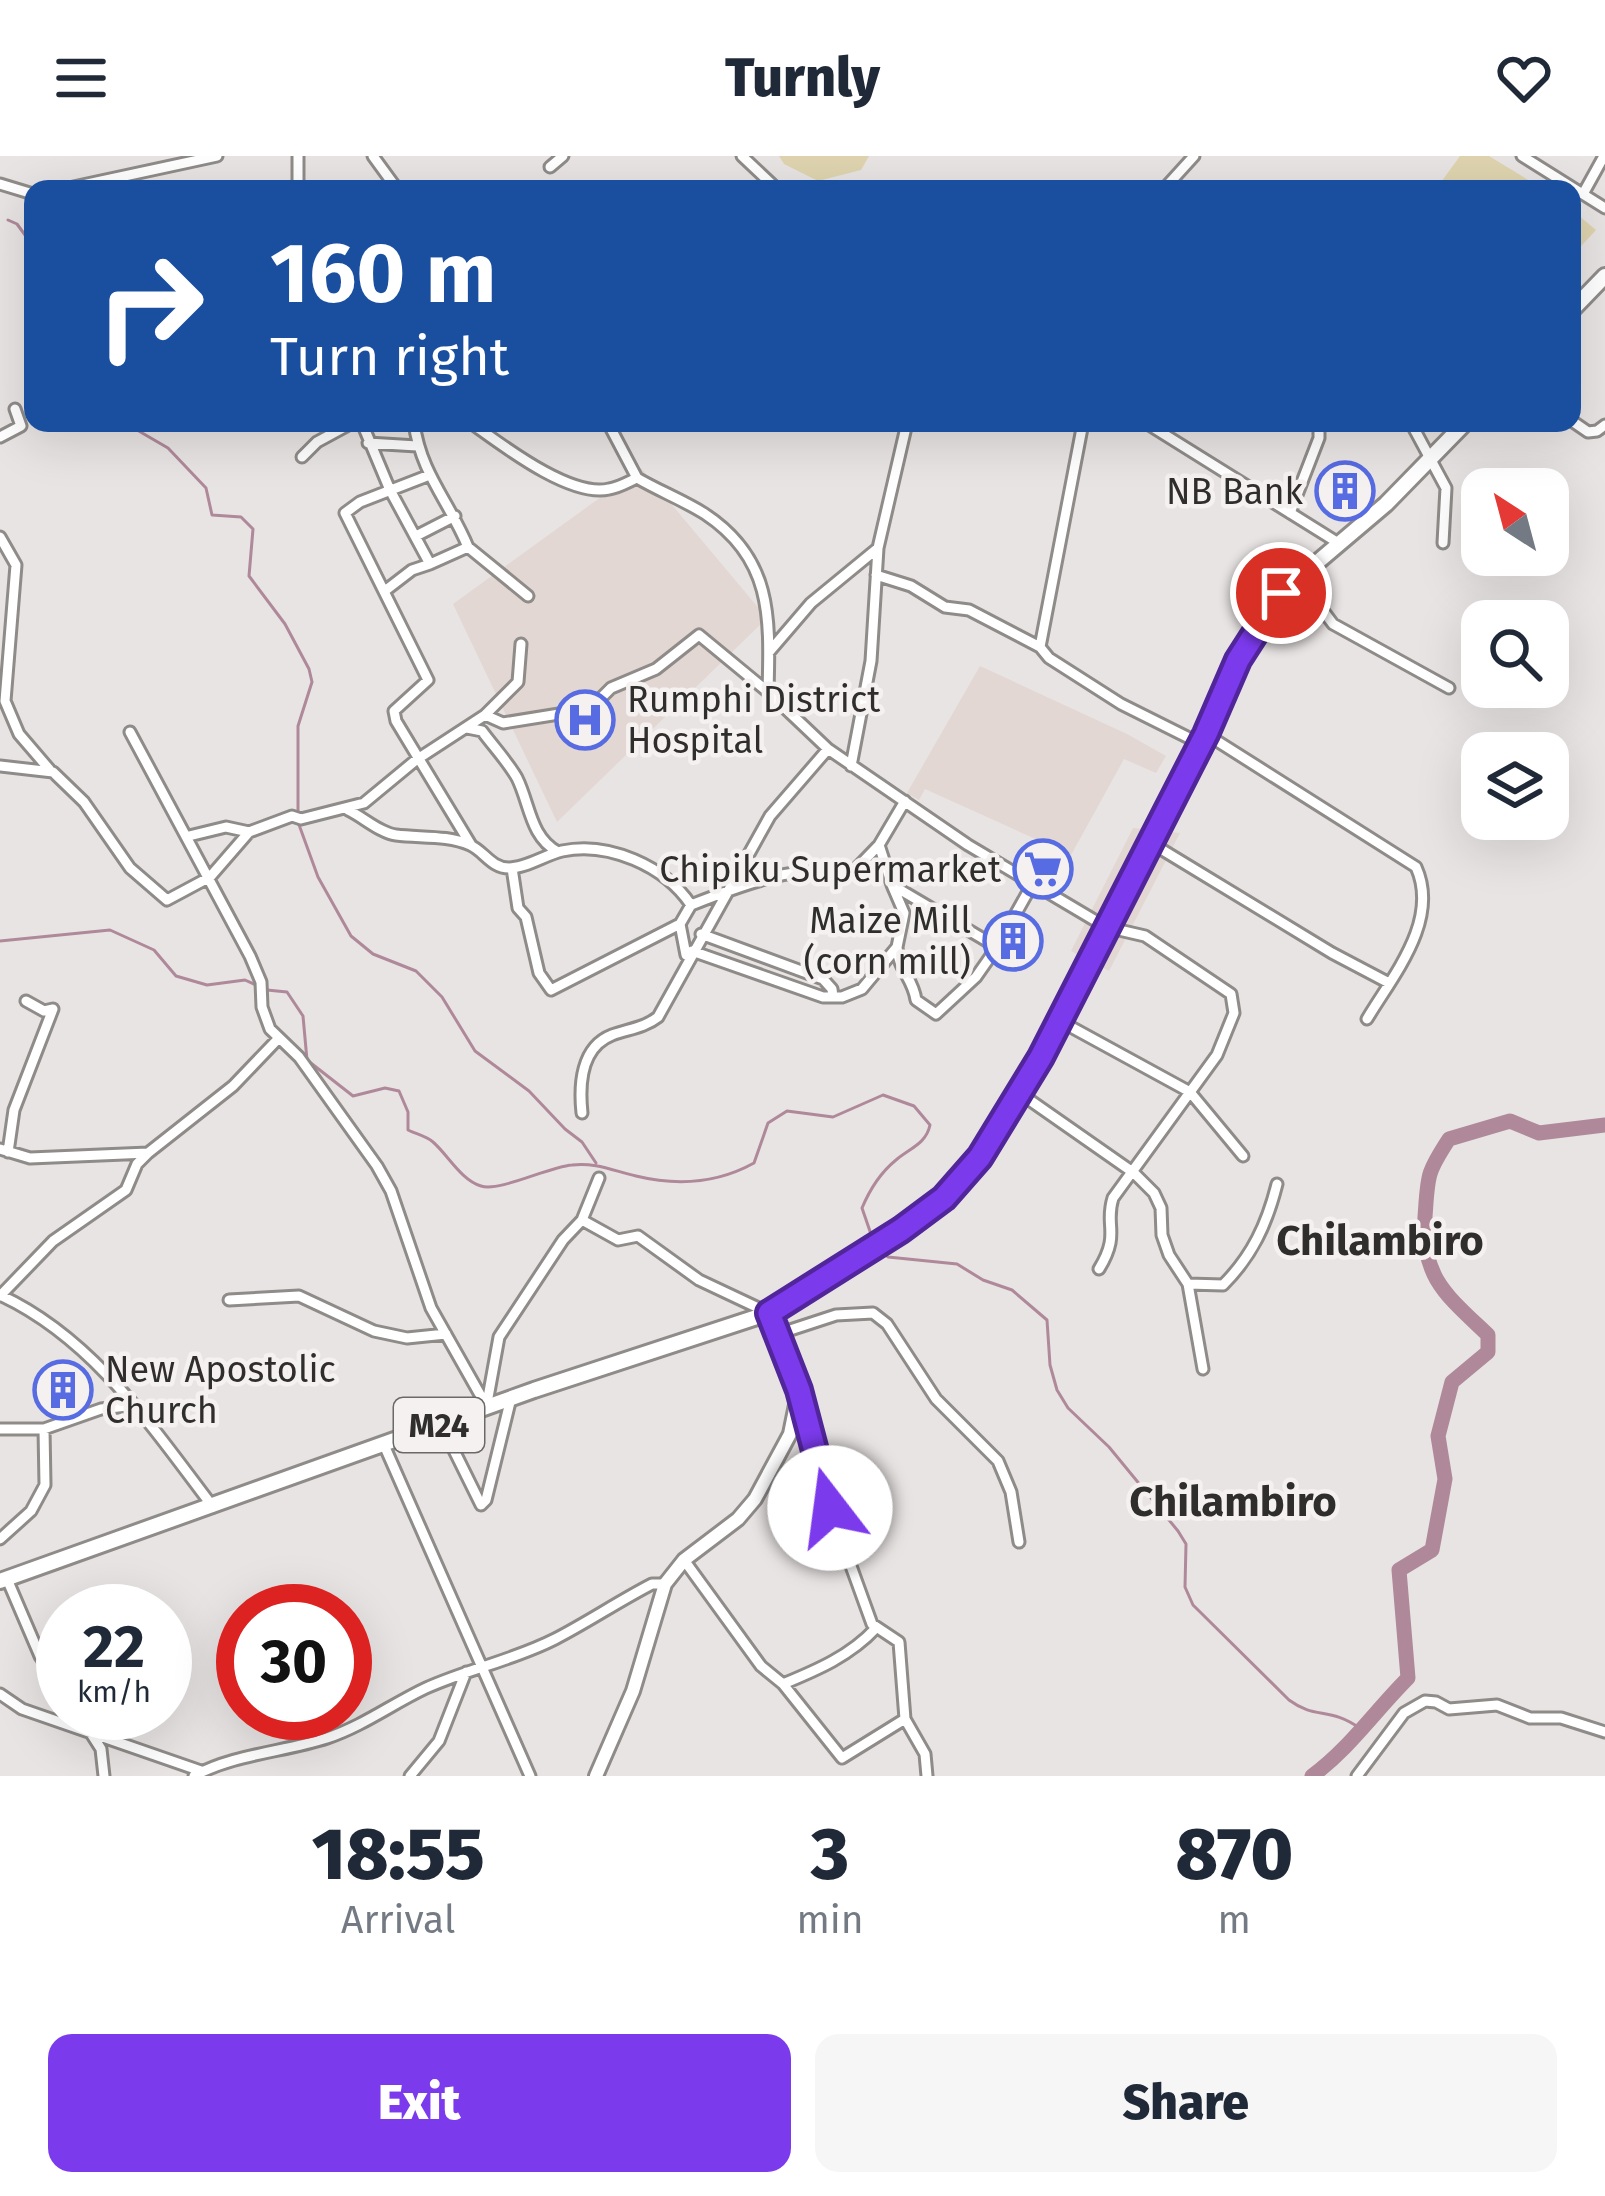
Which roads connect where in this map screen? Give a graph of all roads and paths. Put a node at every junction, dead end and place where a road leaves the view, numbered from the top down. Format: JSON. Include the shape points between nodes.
{"nodes":[{"id":1,"x":217,"y":156,"type":"edge"},
{"id":2,"x":562,"y":156,"type":"edge"},
{"id":3,"x":742,"y":156,"type":"edge"},
{"id":4,"x":1194,"y":156,"type":"edge"},
{"id":5,"x":1522,"y":156,"type":"edge"},
{"id":6,"x":1604,"y":156,"type":"edge"},
{"id":7,"x":550,"y":167,"type":"dead end"},
{"id":8,"x":106,"y":180,"type":"edge"},
{"id":9,"x":767,"y":180,"type":"edge"},
{"id":10,"x":1172,"y":180,"type":"edge"},
{"id":11,"x":1560,"y":180,"type":"edge"},
{"id":12,"x":1582,"y":194,"type":"joint"},
{"id":13,"x":1605,"y":208,"type":"edge"},
{"id":14,"x":1605,"y":276,"type":"edge"},
{"id":15,"x":1581,"y":301,"type":"edge"},
{"id":16,"x":15,"y":409,"type":"dead end"},
{"id":17,"x":335,"y":432,"type":"edge"},
{"id":18,"x":365,"y":432,"type":"edge"},
{"id":19,"x":415,"y":432,"type":"edge"},
{"id":20,"x":484,"y":432,"type":"edge"},
{"id":21,"x":614,"y":432,"type":"edge"},
{"id":22,"x":905,"y":432,"type":"edge"},
{"id":23,"x":1081,"y":432,"type":"edge"},
{"id":24,"x":1160,"y":432,"type":"edge"},
{"id":25,"x":1319,"y":432,"type":"edge"},
{"id":26,"x":1416,"y":432,"type":"edge"},
{"id":27,"x":1456,"y":432,"type":"edge"},
{"id":28,"x":0,"y":436,"type":"edge"},
{"id":29,"x":368,"y":443,"type":"junction"},
{"id":30,"x":417,"y":446,"type":"junction"},
{"id":31,"x":302,"y":457,"type":"dead end"},
{"id":32,"x":1431,"y":459,"type":"junction"},
{"id":33,"x":427,"y":476,"type":"junction"},
{"id":34,"x":637,"y":478,"type":"junction"},
{"id":35,"x":390,"y":490,"type":"junction"},
{"id":36,"x":1290,"y":513,"type":"junction"},
{"id":37,"x":455,"y":516,"type":"junction"},
{"id":38,"x":416,"y":536,"type":"junction"},
{"id":39,"x":0,"y":537,"type":"edge"},
{"id":40,"x":1442,"y":543,"type":"dead end"},
{"id":41,"x":1340,"y":544,"type":"junction"},
{"id":42,"x":468,"y":547,"type":"junction"},
{"id":43,"x":878,"y":548,"type":"junction"},
{"id":44,"x":1315,"y":562,"type":"junction"},
{"id":45,"x":430,"y":564,"type":"junction"},
{"id":46,"x":876,"y":575,"type":"junction"},
{"id":47,"x":6,"y":588,"type":"edge"},
{"id":48,"x":386,"y":590,"type":"junction"},
{"id":49,"x":528,"y":596,"type":"dead end"},
{"id":50,"x":1315,"y":606,"type":"junction"},
{"id":51,"x":1259,"y":623,"type":"junction"},
{"id":52,"x":521,"y":644,"type":"dead end"},
{"id":53,"x":1040,"y":647,"type":"junction"},
{"id":54,"x":769,"y":652,"type":"junction"},
{"id":55,"x":1449,"y":688,"type":"dead end"},
{"id":56,"x":768,"y":692,"type":"junction"},
{"id":57,"x":2,"y":702,"type":"edge"},
{"id":58,"x":485,"y":715,"type":"junction"},
{"id":59,"x":467,"y":728,"type":"junction"},
{"id":60,"x":130,"y":732,"type":"dead end"},
{"id":61,"x":1203,"y":739,"type":"junction"},
{"id":62,"x":828,"y":749,"type":"junction"},
{"id":63,"x":416,"y":760,"type":"junction"},
{"id":64,"x":0,"y":766,"type":"edge"},
{"id":65,"x":851,"y":766,"type":"junction"},
{"id":66,"x":49,"y":769,"type":"junction"},
{"id":67,"x":905,"y":801,"type":"junction"},
{"id":68,"x":348,"y":810,"type":"junction"},
{"id":69,"x":249,"y":832,"type":"junction"},
{"id":70,"x":189,"y":836,"type":"junction"},
{"id":71,"x":1151,"y":843,"type":"junction"},
{"id":72,"x":471,"y":845,"type":"junction"},
{"id":73,"x":879,"y":845,"type":"junction"},
{"id":74,"x":558,"y":851,"type":"junction"},
{"id":75,"x":512,"y":868,"type":"junction"},
{"id":76,"x":210,"y":877,"type":"junction"},
{"id":77,"x":1033,"y":883,"type":"junction"},
{"id":78,"x":892,"y":885,"type":"junction"},
{"id":79,"x":732,"y":887,"type":"junction"},
{"id":80,"x":691,"y":905,"type":"junction"},
{"id":81,"x":680,"y":924,"type":"junction"},
{"id":82,"x":1106,"y":927,"type":"junction"},
{"id":83,"x":701,"y":934,"type":"junction"},
{"id":84,"x":897,"y":947,"type":"junction"},
{"id":85,"x":997,"y":947,"type":"junction"},
{"id":86,"x":692,"y":951,"type":"junction"},
{"id":87,"x":1389,"y":982,"type":"junction"},
{"id":88,"x":833,"y":997,"type":"junction"},
{"id":89,"x":26,"y":1001,"type":"dead end"},
{"id":90,"x":1367,"y":1018,"type":"dead end"},
{"id":91,"x":1060,"y":1021,"type":"junction"},
{"id":92,"x":278,"y":1040,"type":"junction"},
{"id":93,"x":1190,"y":1092,"type":"junction"},
{"id":94,"x":1021,"y":1094,"type":"junction"},
{"id":95,"x":582,"y":1113,"type":"dead end"},
{"id":96,"x":4,"y":1150,"type":"edge"},
{"id":97,"x":148,"y":1153,"type":"junction"},
{"id":98,"x":1243,"y":1156,"type":"dead end"},
{"id":99,"x":1134,"y":1173,"type":"junction"},
{"id":100,"x":598,"y":1178,"type":"dead end"},
{"id":101,"x":1277,"y":1184,"type":"dead end"},
{"id":102,"x":582,"y":1220,"type":"junction"},
{"id":103,"x":1099,"y":1268,"type":"dead end"},
{"id":104,"x":1188,"y":1284,"type":"junction"},
{"id":105,"x":0,"y":1295,"type":"edge"},
{"id":106,"x":229,"y":1300,"type":"dead end"},
{"id":107,"x":769,"y":1313,"type":"junction"},
{"id":108,"x":446,"y":1334,"type":"junction"},
{"id":109,"x":778,"y":1334,"type":"junction"},
{"id":110,"x":1203,"y":1369,"type":"dead end"},
{"id":111,"x":799,"y":1390,"type":"junction"},
{"id":112,"x":511,"y":1398,"type":"junction"},
{"id":113,"x":136,"y":1405,"type":"junction"},
{"id":114,"x":487,"y":1405,"type":"junction"},
{"id":115,"x":441,"y":1424,"type":"junction"},
{"id":116,"x":44,"y":1429,"type":"junction"},
{"id":117,"x":0,"y":1430,"type":"edge"},
{"id":118,"x":384,"y":1444,"type":"junction"},
{"id":119,"x":213,"y":1507,"type":"junction"},
{"id":120,"x":0,"y":1538,"type":"edge"},
{"id":121,"x":1019,"y":1542,"type":"dead end"},
{"id":122,"x":684,"y":1560,"type":"junction"},
{"id":123,"x":3,"y":1580,"type":"edge"},
{"id":124,"x":664,"y":1584,"type":"junction"},
{"id":125,"x":875,"y":1628,"type":"junction"},
{"id":126,"x":36,"y":1648,"type":"edge"},
{"id":127,"x":481,"y":1664,"type":"junction"},
{"id":128,"x":466,"y":1671,"type":"junction"},
{"id":129,"x":783,"y":1684,"type":"junction"},
{"id":130,"x":0,"y":1694,"type":"edge"},
{"id":131,"x":36,"y":1714,"type":"edge"},
{"id":132,"x":905,"y":1719,"type":"junction"},
{"id":133,"x":1605,"y":1732,"type":"edge"},
{"id":134,"x":95,"y":1740,"type":"edge"},
{"id":135,"x":112,"y":1740,"type":"edge"},
{"id":136,"x":198,"y":1774,"type":"edge"},
{"id":137,"x":104,"y":1776,"type":"edge"},
{"id":138,"x":410,"y":1776,"type":"edge"},
{"id":139,"x":530,"y":1776,"type":"edge"},
{"id":140,"x":596,"y":1776,"type":"edge"},
{"id":141,"x":927,"y":1776,"type":"edge"},
{"id":142,"x":1357,"y":1776,"type":"edge"}],
"edges":[{"from":1,"to":8,"type":"street"},
{"from":2,"to":7,"type":"street"},
{"from":3,"to":9,"type":"street"},
{"from":4,"to":10,"type":"street"},
{"from":5,"to":11,"type":"street"},
{"from":6,"to":12,"type":"street"},
{"from":12,"to":13,"type":"street"},
{"from":14,"to":15,"type":"main road"},
{"from":16,"to":28,"type":"street","via":[[21,426]]},
{"from":17,"to":31,"type":"street"},
{"from":18,"to":29,"type":"street"},
{"from":19,"to":30,"type":"street"},
{"from":20,"to":34,"type":"street","via":[[544,473],[596,489]]},
{"from":21,"to":34,"type":"street"},
{"from":22,"to":43,"type":"street"},
{"from":23,"to":53,"type":"street"},
{"from":24,"to":36,"type":"street"},
{"from":25,"to":36,"type":"street"},
{"from":26,"to":32,"type":"street"},
{"from":27,"to":32,"type":"main road","number":"M24"},
{"from":29,"to":30,"type":"street"},
{"from":29,"to":35,"type":"street"},
{"from":30,"to":33,"type":"street"},
{"from":32,"to":40,"type":"street","via":[[1446,488]]},
{"from":32,"to":41,"type":"main road","number":"M24"},
{"from":33,"to":35,"type":"street"},
{"from":33,"to":37,"type":"street"},
{"from":34,"to":54,"type":"street","via":[[730,533],[766,591]]},
{"from":35,"to":38,"type":"street"},
{"from":35,"to":48,"type":"street","via":[[345,513]]},
{"from":36,"to":41,"type":"street"},
{"from":37,"to":38,"type":"street"},
{"from":37,"to":42,"type":"street"},
{"from":38,"to":45,"type":"street"},
{"from":39,"to":47,"type":"street","via":[[16,565]]},
{"from":41,"to":44,"type":"main road","number":"M24"},
{"from":42,"to":45,"type":"street"},
{"from":42,"to":49,"type":"street"},
{"from":43,"to":46,"type":"street"},
{"from":43,"to":54,"type":"street","via":[[811,603]]},
{"from":44,"to":50,"type":"street"},
{"from":44,"to":51,"type":"main road","number":"M24"},
{"from":45,"to":48,"type":"street"},
{"from":46,"to":53,"type":"street"},
{"from":46,"to":65,"type":"street","via":[[871,661]]},
{"from":47,"to":57,"type":"street"},
{"from":48,"to":63,"type":"street","via":[[428,680],[394,711]]},
{"from":50,"to":51,"type":"street","via":[[1278,634]]},
{"from":50,"to":55,"type":"street"},
{"from":51,"to":61,"type":"main road","number":"M24"},
{"from":52,"to":58,"type":"street","via":[[518,682]]},
{"from":53,"to":61,"type":"street","via":[[1120,704]]},
{"from":54,"to":56,"type":"street"},
{"from":56,"to":58,"type":"street","via":[[700,635],[590,709],[503,723]]},
{"from":56,"to":62,"type":"street"},
{"from":57,"to":66,"type":"street"},
{"from":58,"to":59,"type":"street"},
{"from":59,"to":63,"type":"street"},
{"from":59,"to":74,"type":"street","via":[[482,731],[516,776],[537,832]]},
{"from":60,"to":70,"type":"street"},
{"from":61,"to":71,"type":"main road","number":"M24"},
{"from":61,"to":87,"type":"street","via":[[1416,867],[1424,907]]},
{"from":62,"to":65,"type":"street"},
{"from":62,"to":79,"type":"street","via":[[770,816]]},
{"from":63,"to":68,"type":"street"},
{"from":63,"to":72,"type":"street"},
{"from":64,"to":66,"type":"street"},
{"from":65,"to":67,"type":"street"},
{"from":66,"to":76,"type":"street","via":[[84,802],[130,868],[167,900]]},
{"from":67,"to":73,"type":"street"},
{"from":67,"to":77,"type":"street"},
{"from":68,"to":69,"type":"street"},
{"from":68,"to":72,"type":"street","via":[[391,836]]},
{"from":69,"to":70,"type":"street","via":[[226,827]]},
{"from":69,"to":76,"type":"street"},
{"from":70,"to":76,"type":"street"},
{"from":71,"to":82,"type":"main road","number":"M24"},
{"from":71,"to":87,"type":"street"},
{"from":72,"to":75,"type":"street","via":[[494,865]]},
{"from":73,"to":78,"type":"street"},
{"from":73,"to":79,"type":"street","via":[[852,873],[821,868]]},
{"from":74,"to":75,"type":"street"},
{"from":74,"to":80,"type":"street","via":[[629,857],[656,868]]},
{"from":75,"to":81,"type":"street","via":[[518,908],[551,990]]},
{"from":76,"to":92,"type":"street"},
{"from":77,"to":82,"type":"street"},
{"from":77,"to":85,"type":"street"},
{"from":78,"to":84,"type":"street","via":[[904,914]]},
{"from":78,"to":85,"type":"street"},
{"from":79,"to":80,"type":"street"},
{"from":79,"to":83,"type":"street"},
{"from":80,"to":81,"type":"street"},
{"from":81,"to":86,"type":"street","via":[[686,955]]},
{"from":82,"to":91,"type":"main road","number":"M24"},
{"from":82,"to":93,"type":"street","via":[[1144,936],[1231,994],[1234,1013],[1217,1055]]},
{"from":83,"to":86,"type":"street"},
{"from":83,"to":88,"type":"street","via":[[823,979]]},
{"from":84,"to":85,"type":"street","via":[[916,1000],[935,1014]]},
{"from":84,"to":88,"type":"street","via":[[862,989]]},
{"from":86,"to":88,"type":"street"},
{"from":86,"to":95,"type":"street","via":[[658,1017],[591,1050]]},
{"from":87,"to":90,"type":"street"},
{"from":89,"to":96,"type":"street","via":[[53,1009]]},
{"from":91,"to":93,"type":"street"},
{"from":91,"to":94,"type":"main road","number":"M24"},
{"from":92,"to":97,"type":"street"},
{"from":92,"to":108,"type":"street","via":[[377,1166]]},
{"from":93,"to":98,"type":"street"},
{"from":93,"to":99,"type":"street"},
{"from":94,"to":99,"type":"street"},
{"from":94,"to":107,"type":"main road","number":"M24","via":[[944,1198]]},
{"from":96,"to":97,"type":"street","via":[[30,1158]]},
{"from":97,"to":105,"type":"street","via":[[114,1202],[53,1241]]},
{"from":99,"to":103,"type":"street","via":[[1110,1207],[1114,1235]]},
{"from":99,"to":104,"type":"street","via":[[1154,1192],[1169,1256]]},
{"from":100,"to":102,"type":"street"},
{"from":101,"to":104,"type":"street","via":[[1267,1226],[1238,1270],[1223,1286]]},
{"from":102,"to":107,"type":"street","via":[[618,1240],[638,1236],[699,1280]]},
{"from":102,"to":114,"type":"street","via":[[500,1337]]},
{"from":104,"to":110,"type":"street"},
{"from":105,"to":113,"type":"street","via":[[66,1335]]},
{"from":106,"to":108,"type":"street","via":[[299,1296],[374,1330],[407,1338]]},
{"from":107,"to":109,"type":"street"},
{"from":107,"to":112,"type":"main road","number":"M24"},
{"from":108,"to":114,"type":"street"},
{"from":109,"to":111,"type":"street"},
{"from":109,"to":121,"type":"street","via":[[836,1315],[873,1313],[887,1324],[936,1399],[998,1461]]},
{"from":111,"to":122,"type":"street","via":[[790,1434],[755,1499]]},
{"from":111,"to":125,"type":"street","via":[[830,1508]]},
{"from":112,"to":114,"type":"main road","number":"M24"},
{"from":112,"to":115,"type":"street","via":[[481,1504]]},
{"from":113,"to":116,"type":"street"},
{"from":113,"to":119,"type":"street"},
{"from":114,"to":115,"type":"main road","number":"M24"},
{"from":115,"to":118,"type":"main road","number":"M24"},
{"from":116,"to":117,"type":"street"},
{"from":116,"to":120,"type":"street","via":[[45,1484],[31,1511]]},
{"from":118,"to":119,"type":"main road","number":"M24"},
{"from":118,"to":127,"type":"street"},
{"from":119,"to":123,"type":"main road","number":"M24"},
{"from":122,"to":124,"type":"street"},
{"from":122,"to":129,"type":"street"},
{"from":123,"to":126,"type":"street"},
{"from":124,"to":127,"type":"street","via":[[554,1640]]},
{"from":124,"to":140,"type":"street"},
{"from":125,"to":129,"type":"street","via":[[824,1667]]},
{"from":125,"to":132,"type":"street","via":[[898,1642]]},
{"from":127,"to":128,"type":"street"},
{"from":127,"to":139,"type":"street"},
{"from":128,"to":136,"type":"street","via":[[328,1738]]},
{"from":128,"to":138,"type":"street","via":[[439,1741]]},
{"from":129,"to":132,"type":"street","via":[[842,1758]]},
{"from":130,"to":131,"type":"street"},
{"from":132,"to":141,"type":"street","via":[[925,1754]]},
{"from":133,"to":142,"type":"street","via":[[1497,1705],[1425,1702],[1404,1713]]},
{"from":134,"to":137,"type":"street"},
{"from":135,"to":136,"type":"street"}]}
